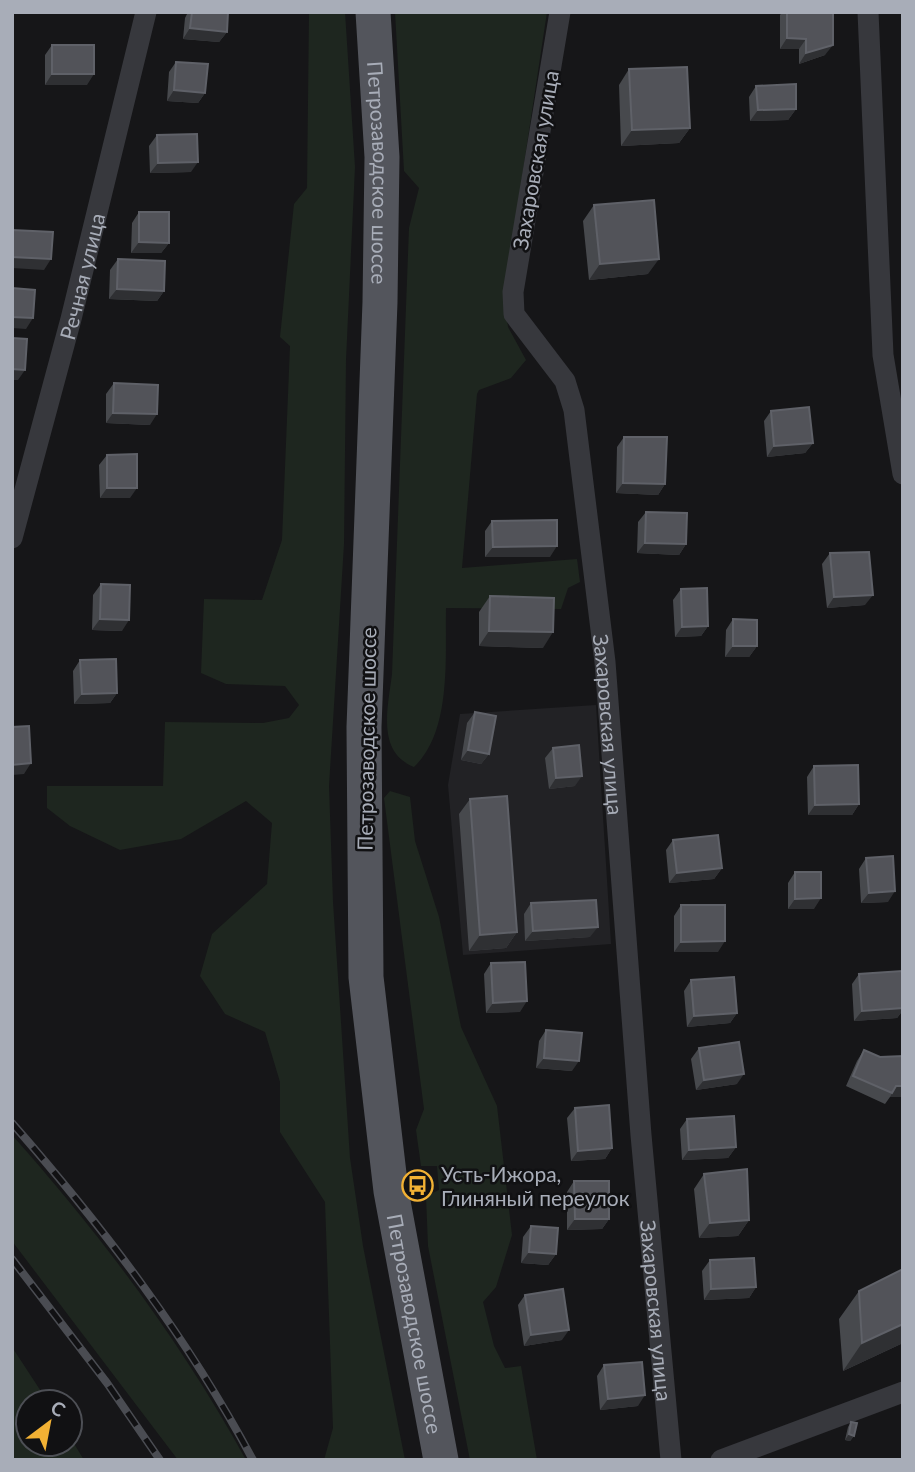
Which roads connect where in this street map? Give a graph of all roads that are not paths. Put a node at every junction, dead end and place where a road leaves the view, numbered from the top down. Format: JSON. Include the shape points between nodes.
{"nodes":[{"id":1,"x":146,"y":12,"type":"edge"},
{"id":2,"x":373,"y":12,"type":"edge"},
{"id":3,"x":561,"y":12,"type":"edge"},
{"id":4,"x":867,"y":12,"type":"edge"},
{"id":5,"x":903,"y":474,"type":"edge"},
{"id":6,"x":12,"y":538,"type":"edge"},
{"id":7,"x":903,"y":1392,"type":"edge"},
{"id":8,"x":441,"y":1460,"type":"edge"},
{"id":9,"x":671,"y":1460,"type":"edge"},
{"id":10,"x":721,"y":1460,"type":"edge"}],
"edges":[{"from":1,"to":6,"type":"street","name":"Речная улица"},
{"from":2,"to":8,"type":"main road","name":"Петрозаводское шоссе","via":[[382,157],[364,727],[366,977],[391,1191]]},
{"from":3,"to":9,"type":"street","name":"Захаровская улица","via":[[513,292],[514,314],[565,382],[574,410],[605,662]]},
{"from":4,"to":5,"type":"street","via":[[883,355]]},
{"from":7,"to":10,"type":"street"}]}
